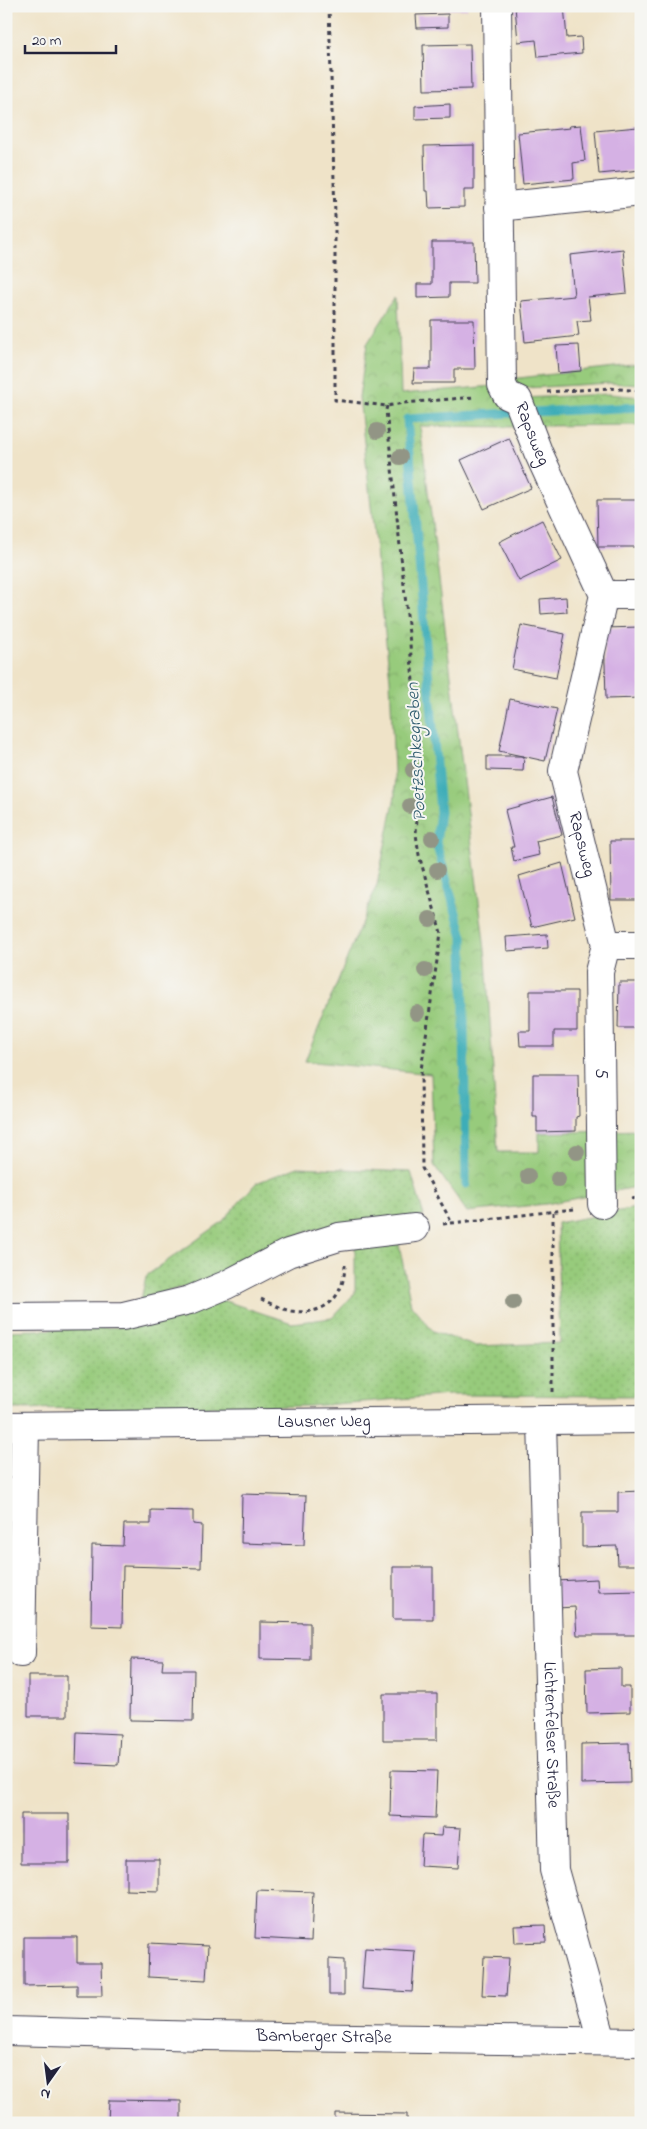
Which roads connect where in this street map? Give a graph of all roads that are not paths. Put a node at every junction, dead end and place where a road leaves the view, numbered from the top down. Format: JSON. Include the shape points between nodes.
{"nodes":[{"id":1,"x":497,"y":6,"type":"edge"},
{"id":2,"x":641,"y":192,"type":"edge"},
{"id":3,"x":499,"y":207,"type":"junction"},
{"id":4,"x":641,"y":594,"type":"edge"},
{"id":5,"x":604,"y":595,"type":"junction"},
{"id":6,"x":606,"y":945,"type":"junction"},
{"id":7,"x":641,"y":945,"type":"edge"},
{"id":8,"x":602,"y":1204,"type":"road end"},
{"id":9,"x":416,"y":1228,"type":"road end"},
{"id":10,"x":6,"y":1317,"type":"edge"},
{"id":11,"x":641,"y":1419,"type":"edge"},
{"id":12,"x":542,"y":1421,"type":"junction"},
{"id":13,"x":16,"y":1426,"type":"edge"},
{"id":14,"x":21,"y":1653,"type":"dead end"},
{"id":15,"x":6,"y":2031,"type":"edge"},
{"id":16,"x":602,"y":2041,"type":"junction"},
{"id":17,"x":641,"y":2042,"type":"edge"}],
"edges":[{"from":1,"to":3,"type":"street","name":"Rapsweg"},
{"from":2,"to":3,"type":"street"},
{"from":3,"to":5,"type":"street","name":"Rapsweg","via":[[502,385],[507,395],[518,400],[538,452]]},
{"from":4,"to":5,"type":"street"},
{"from":5,"to":6,"type":"street","name":"Rapsweg","via":[[563,771]]},
{"from":6,"to":7,"type":"street"},
{"from":6,"to":8,"type":"street","name":"5","via":[[599,972]]},
{"from":9,"to":10,"type":"street","via":[[339,1237],[288,1253],[190,1300],[123,1316]]},
{"from":11,"to":12,"type":"street","name":"Lausner Weg"},
{"from":12,"to":13,"type":"street","name":"Lausner Weg"},
{"from":12,"to":16,"type":"street","name":"Lichtenfelser Straße","via":[[554,1870]]},
{"from":13,"to":14,"type":"street"},
{"from":15,"to":16,"type":"street","name":"Bamberger Straße"},
{"from":16,"to":17,"type":"street","name":"Bamberger Straße"}]}
